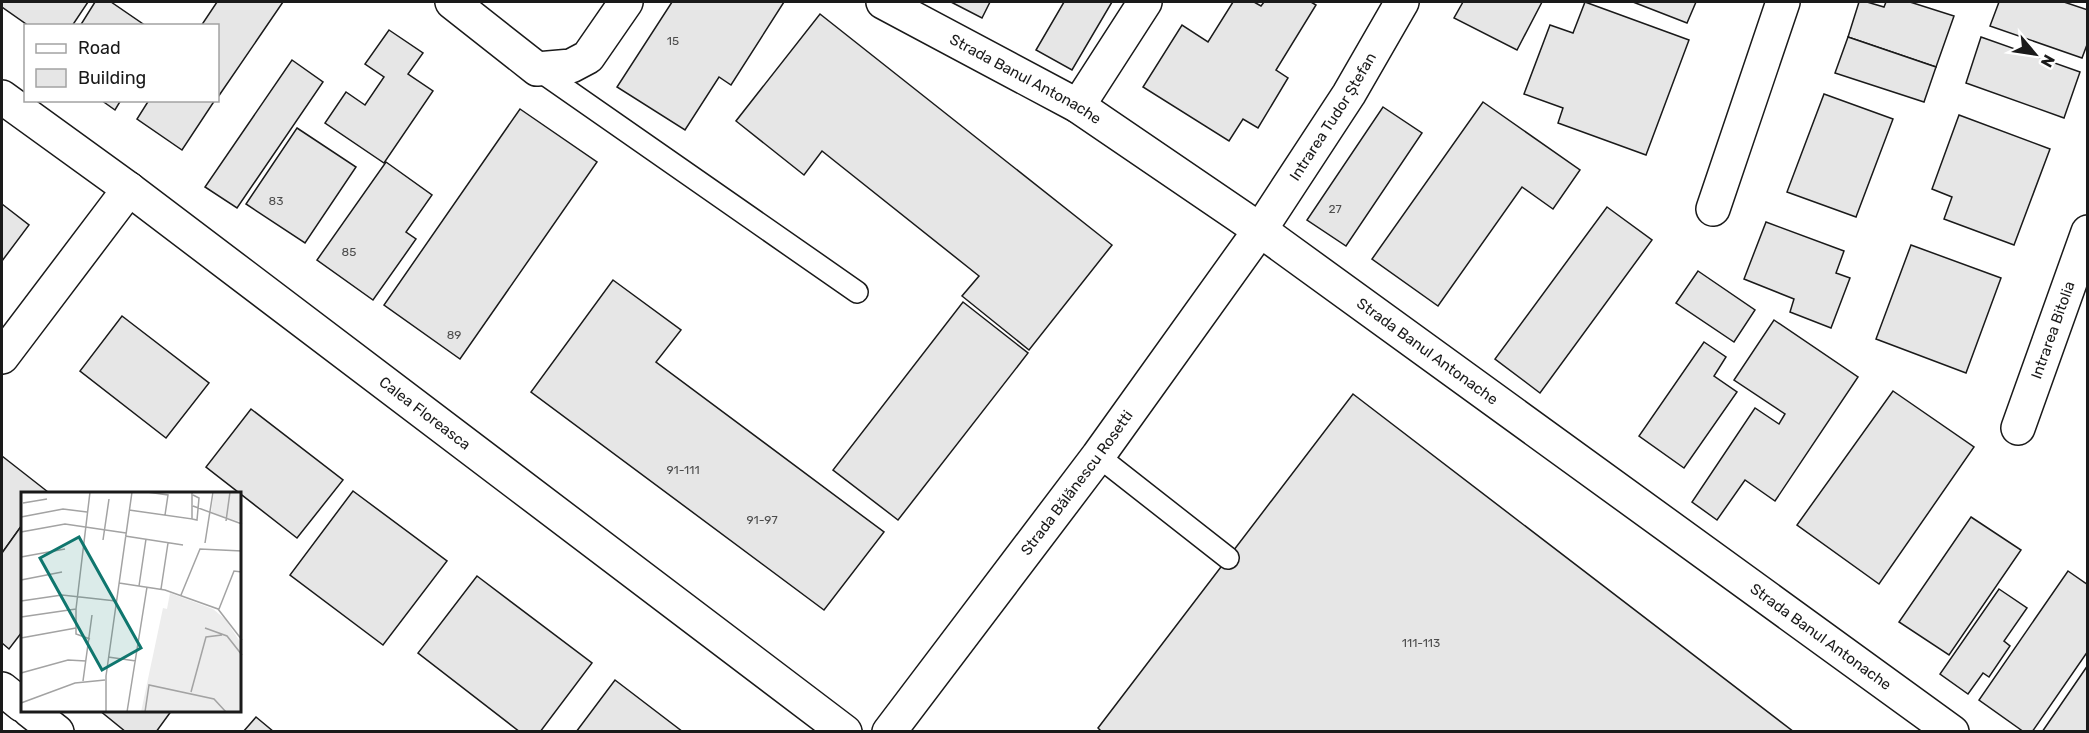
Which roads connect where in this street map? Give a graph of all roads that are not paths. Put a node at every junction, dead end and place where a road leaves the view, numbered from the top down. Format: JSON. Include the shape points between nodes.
{"nodes":[{"id":1,"x":452,"y":2,"type":"edge"},
{"id":2,"x":626,"y":2,"type":"edge"},
{"id":3,"x":883,"y":2,"type":"edge"},
{"id":4,"x":1145,"y":2,"type":"edge"},
{"id":5,"x":1402,"y":2,"type":"edge"},
{"id":6,"x":1783,"y":2,"type":"edge"},
{"id":7,"x":537,"y":69,"type":"junction"},
{"id":8,"x":2,"y":97,"type":"edge"},
{"id":9,"x":1078,"y":106,"type":"junction"},
{"id":10,"x":129,"y":189,"type":"junction"},
{"id":11,"x":1713,"y":208,"type":"dead end"},
{"id":12,"x":1260,"y":230,"type":"junction"},
{"id":13,"x":2088,"y":232,"type":"edge"},
{"id":14,"x":857,"y":292,"type":"dead end"},
{"id":15,"x":2,"y":357,"type":"edge"},
{"id":16,"x":2018,"y":428,"type":"dead end"},
{"id":17,"x":1098,"y":456,"type":"junction"},
{"id":18,"x":1228,"y":558,"type":"dead end"},
{"id":19,"x":2,"y":689,"type":"edge"},
{"id":20,"x":21,"y":704,"type":"edge"},
{"id":21,"x":31,"y":712,"type":"edge"},
{"id":22,"x":57,"y":732,"type":"edge"},
{"id":23,"x":845,"y":732,"type":"edge"},
{"id":24,"x":889,"y":732,"type":"edge"},
{"id":25,"x":1952,"y":732,"type":"edge"}],
"edges":[{"from":1,"to":7,"type":"street"},
{"from":2,"to":7,"type":"street","via":[[588,57],[571,66]]},
{"from":3,"to":9,"type":"street","name":"Strada Banul Antonache"},
{"from":4,"to":9,"type":"street"},
{"from":5,"to":12,"type":"street","name":"Intrarea Tudor Ștefan","via":[[1349,94]]},
{"from":6,"to":11,"type":"street"},
{"from":7,"to":14,"type":"lane"},
{"from":8,"to":10,"type":"street","name":"Calea Floreasca"},
{"from":9,"to":12,"type":"street","name":"Strada Banul Antonache"},
{"from":10,"to":15,"type":"street"},
{"from":10,"to":23,"type":"street","name":"Calea Floreasca"},
{"from":12,"to":17,"type":"street","name":"Strada Bălănescu Rosetti"},
{"from":12,"to":25,"type":"street","name":"Strada Banul Antonache"},
{"from":13,"to":16,"type":"street","name":"Intrarea Bitolia"},
{"from":17,"to":18,"type":"lane"},
{"from":17,"to":24,"type":"street","name":"Strada Bălănescu Rosetti"},
{"from":19,"to":20,"type":"street"},
{"from":21,"to":22,"type":"street"}]}
